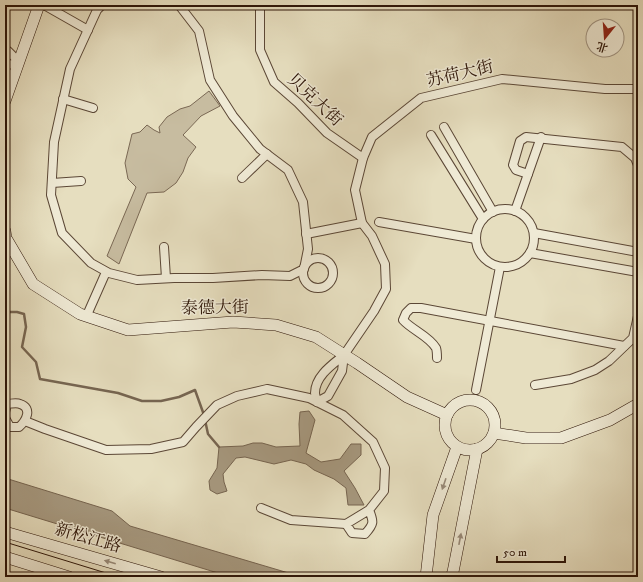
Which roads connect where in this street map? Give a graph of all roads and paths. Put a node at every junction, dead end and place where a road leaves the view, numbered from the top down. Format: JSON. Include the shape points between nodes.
{"nodes":[{"id":1,"x":39,"y":5,"type":"edge"},
{"id":2,"x":44,"y":5,"type":"edge"},
{"id":3,"x":102,"y":5,"type":"edge"},
{"id":4,"x":180,"y":5,"type":"edge"},
{"id":5,"x":260,"y":5,"type":"edge"},
{"id":6,"x":88,"y":30,"type":"junction"},
{"id":7,"x":5,"y":50,"type":"edge"},
{"id":8,"x":19,"y":62,"type":"junction"},
{"id":9,"x":5,"y":66,"type":"edge"},
{"id":10,"x":638,"y":89,"type":"edge"},
{"id":11,"x":63,"y":99,"type":"junction"},
{"id":12,"x":5,"y":101,"type":"edge"},
{"id":13,"x":93,"y":108,"type":"dead end"},
{"id":14,"x":444,"y":127,"type":"dead end"},
{"id":15,"x":431,"y":135,"type":"dead end"},
{"id":16,"x":541,"y":137,"type":"junction"},
{"id":17,"x":267,"y":154,"type":"junction"},
{"id":18,"x":363,"y":158,"type":"junction"},
{"id":19,"x":638,"y":165,"type":"edge"},
{"id":20,"x":528,"y":174,"type":"junction"},
{"id":21,"x":242,"y":178,"type":"dead end"},
{"id":22,"x":81,"y":181,"type":"dead end"},
{"id":23,"x":52,"y":183,"type":"junction"},
{"id":24,"x":515,"y":211,"type":"junction"},
{"id":25,"x":492,"y":212,"type":"junction"},
{"id":26,"x":483,"y":219,"type":"junction"},
{"id":27,"x":379,"y":222,"type":"dead end"},
{"id":28,"x":362,"y":223,"type":"junction"},
{"id":29,"x":5,"y":231,"type":"edge"},
{"id":30,"x":534,"y":233,"type":"junction"},
{"id":31,"x":306,"y":234,"type":"junction"},
{"id":32,"x":476,"y":239,"type":"junction"},
{"id":33,"x":164,"y":247,"type":"dead end"},
{"id":34,"x":638,"y":252,"type":"edge"},
{"id":35,"x":530,"y":253,"type":"junction"},
{"id":36,"x":500,"y":267,"type":"junction"},
{"id":37,"x":106,"y":272,"type":"junction"},
{"id":38,"x":638,"y":272,"type":"edge"},
{"id":39,"x":166,"y":278,"type":"junction"},
{"id":40,"x":87,"y":315,"type":"junction"},
{"id":41,"x":638,"y":316,"type":"edge"},
{"id":42,"x":490,"y":321,"type":"junction"},
{"id":43,"x":624,"y":346,"type":"junction"},
{"id":44,"x":344,"y":355,"type":"junction"},
{"id":45,"x":437,"y":358,"type":"dead end"},
{"id":46,"x":535,"y":385,"type":"dead end"},
{"id":47,"x":476,"y":390,"type":"dead end"},
{"id":48,"x":317,"y":402,"type":"junction"},
{"id":49,"x":638,"y":404,"type":"edge"},
{"id":50,"x":6,"y":406,"type":"edge"},
{"id":51,"x":447,"y":415,"type":"junction"},
{"id":52,"x":5,"y":418,"type":"edge"},
{"id":53,"x":25,"y":421,"type":"junction"},
{"id":54,"x":494,"y":433,"type":"junction"},
{"id":55,"x":457,"y":447,"type":"junction"},
{"id":56,"x":477,"y":449,"type":"junction"},
{"id":57,"x":261,"y":508,"type":"dead end"},
{"id":58,"x":369,"y":510,"type":"junction"},
{"id":59,"x":346,"y":524,"type":"junction"},
{"id":60,"x":5,"y":532,"type":"edge"},
{"id":61,"x":5,"y":557,"type":"edge"},
{"id":62,"x":69,"y":577,"type":"edge"},
{"id":63,"x":161,"y":577,"type":"edge"},
{"id":64,"x":426,"y":577,"type":"edge"},
{"id":65,"x":451,"y":577,"type":"edge"}],
"edges":[{"from":1,"to":8,"type":"street"},
{"from":2,"to":6,"type":"street"},
{"from":3,"to":6,"type":"street"},
{"from":4,"to":17,"type":"street","via":[[200,31],[210,80],[233,116]]},
{"from":5,"to":18,"type":"street","name":"贝克大街","via":[[260,50],[274,82],[327,133]]},
{"from":6,"to":11,"type":"street","via":[[70,69]]},
{"from":7,"to":8,"type":"street"},
{"from":8,"to":9,"type":"street"},
{"from":8,"to":12,"type":"street"},
{"from":10,"to":18,"type":"street","name":"苏荷大街","via":[[605,89],[502,79],[421,98],[372,137]]},
{"from":11,"to":13,"type":"street"},
{"from":11,"to":23,"type":"street","via":[[54,142]]},
{"from":14,"to":25,"type":"street"},
{"from":15,"to":26,"type":"street"},
{"from":16,"to":19,"type":"street","via":[[622,147],[635,158]]},
{"from":16,"to":20,"type":"street"},
{"from":16,"to":20,"type":"street","via":[[526,137],[520,141],[513,165],[516,170]]},
{"from":17,"to":21,"type":"street"},
{"from":17,"to":31,"type":"street","via":[[288,170],[303,202]]},
{"from":18,"to":28,"type":"street","name":"苏荷大街","via":[[356,190]]},
{"from":20,"to":24,"type":"street"},
{"from":22,"to":23,"type":"street"},
{"from":23,"to":37,"type":"street","via":[[51,195],[62,233],[91,264]]},
{"from":24,"to":25,"type":"street","via":[[500,209]]},
{"from":24,"to":30,"type":"street","via":[[527,219]]},
{"from":25,"to":26,"type":"street"},
{"from":26,"to":32,"type":"street","via":[[476,232]]},
{"from":27,"to":32,"type":"street"},
{"from":28,"to":31,"type":"street"},
{"from":28,"to":44,"type":"street","via":[[372,236],[385,264],[386,289]]},
{"from":29,"to":40,"type":"street","name":"泰德大街","via":[[6,238],[33,284],[80,314]]},
{"from":30,"to":34,"type":"street"},
{"from":30,"to":35,"type":"street"},
{"from":31,"to":39,"type":"street","via":[[308,249],[304,269],[290,276]]},
{"from":32,"to":36,"type":"street","via":[[483,257]]},
{"from":33,"to":39,"type":"street"},
{"from":35,"to":36,"type":"street","via":[[518,264]]},
{"from":35,"to":38,"type":"street"},
{"from":36,"to":42,"type":"street"},
{"from":37,"to":39,"type":"street","via":[[137,280]]},
{"from":37,"to":40,"type":"street"},
{"from":40,"to":44,"type":"street","name":"泰德大街","via":[[128,330],[233,322],[276,325],[316,337]]},
{"from":41,"to":43,"type":"street","via":[[632,338]]},
{"from":42,"to":43,"type":"street"},
{"from":42,"to":45,"type":"street","via":[[411,308],[403,320],[436,349]]},
{"from":42,"to":47,"type":"street"},
{"from":43,"to":46,"type":"street","via":[[595,370],[571,379]]},
{"from":44,"to":48,"type":"street","via":[[342,371],[328,396]]},
{"from":44,"to":48,"type":"street","via":[[330,366],[318,381],[315,392]]},
{"from":44,"to":51,"type":"street","name":"泰德大街","via":[[407,397]]},
{"from":48,"to":53,"type":"street","via":[[310,398],[267,389],[237,396],[217,405],[183,442],[151,449],[106,450]]},
{"from":48,"to":58,"type":"street","via":[[343,416],[373,442],[385,468],[384,491]]},
{"from":49,"to":54,"type":"street","via":[[610,420],[561,438],[526,438]]},
{"from":50,"to":53,"type":"street","via":[[18,403],[25,406]]},
{"from":51,"to":54,"type":"street","via":[[462,401],[475,401],[491,411],[495,424]]},
{"from":51,"to":55,"type":"street","via":[[446,432]]},
{"from":52,"to":53,"type":"street","via":[[10,427],[19,427]]},
{"from":54,"to":56,"type":"street","via":[[489,442]]},
{"from":55,"to":56,"type":"street"},
{"from":55,"to":64,"type":"street","one_way":true,"via":[[433,515]]},
{"from":65,"to":56,"type":"street","one_way":true},
{"from":57,"to":59,"type":"street","via":[[290,520]]},
{"from":58,"to":59,"type":"street"},
{"from":58,"to":59,"type":"street","via":[[373,520],[372,527],[365,534],[352,532]]},
{"from":63,"to":60,"type":"street","name":"新松江路","one_way":true},
{"from":61,"to":62,"type":"street"}]}
